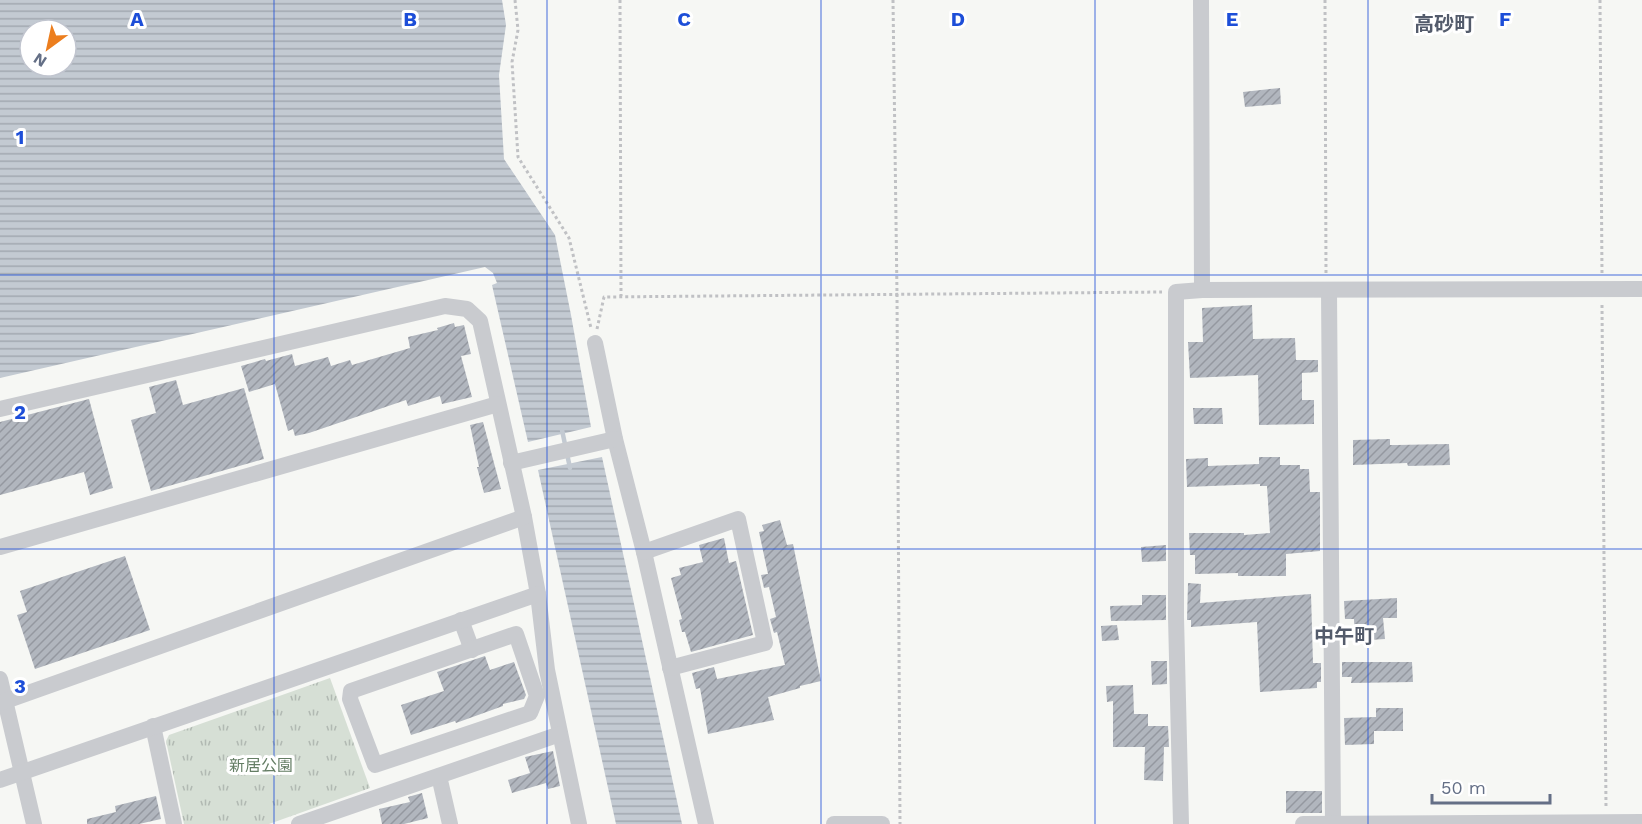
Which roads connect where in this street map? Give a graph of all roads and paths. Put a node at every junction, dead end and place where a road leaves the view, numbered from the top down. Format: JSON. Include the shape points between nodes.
{"nodes":[{"id":1,"x":515,"y":0,"type":"edge"},
{"id":2,"x":620,"y":0,"type":"edge"},
{"id":3,"x":893,"y":0,"type":"edge"},
{"id":4,"x":1201,"y":0,"type":"edge"},
{"id":5,"x":1325,"y":0,"type":"edge"},
{"id":6,"x":1600,"y":0,"type":"edge"},
{"id":7,"x":1642,"y":289,"type":"edge"},
{"id":8,"x":1202,"y":290,"type":"junction"},
{"id":9,"x":1602,"y":290,"type":"junction"},
{"id":10,"x":1328,"y":291,"type":"junction"},
{"id":11,"x":1176,"y":292,"type":"junction"},
{"id":12,"x":897,"y":294,"type":"junction"},
{"id":13,"x":621,"y":296,"type":"junction"},
{"id":14,"x":595,"y":343,"type":"junction"},
{"id":15,"x":498,"y":404,"type":"junction"},
{"id":16,"x":0,"y":409,"type":"edge"},
{"id":17,"x":615,"y":439,"type":"junction"},
{"id":18,"x":511,"y":464,"type":"junction"},
{"id":19,"x":524,"y":518,"type":"junction"},
{"id":20,"x":0,"y":547,"type":"edge"},
{"id":21,"x":644,"y":552,"type":"junction"},
{"id":22,"x":537,"y":594,"type":"junction"},
{"id":23,"x":461,"y":620,"type":"junction"},
{"id":24,"x":472,"y":650,"type":"junction"},
{"id":25,"x":670,"y":668,"type":"junction"},
{"id":26,"x":0,"y":679,"type":"edge"},
{"id":27,"x":3,"y":702,"type":"edge"},
{"id":28,"x":153,"y":726,"type":"junction"},
{"id":29,"x":560,"y":734,"type":"junction"},
{"id":30,"x":23,"y":771,"type":"junction"},
{"id":31,"x":439,"y":776,"type":"junction"},
{"id":32,"x":0,"y":780,"type":"edge"},
{"id":33,"x":1642,"y":822,"type":"edge"},
{"id":34,"x":308,"y":823,"type":"edge"},
{"id":35,"x":1606,"y":823,"type":"edge"},
{"id":36,"x":34,"y":824,"type":"edge"},
{"id":37,"x":174,"y":824,"type":"edge"},
{"id":38,"x":450,"y":824,"type":"edge"},
{"id":39,"x":579,"y":824,"type":"edge"},
{"id":40,"x":706,"y":824,"type":"edge"},
{"id":41,"x":834,"y":824,"type":"edge"},
{"id":42,"x":882,"y":824,"type":"edge"},
{"id":43,"x":900,"y":824,"type":"edge"},
{"id":44,"x":1181,"y":824,"type":"edge"},
{"id":45,"x":1303,"y":824,"type":"edge"},
{"id":46,"x":1333,"y":824,"type":"edge"},
{"id":47,"x":1515,"y":824,"type":"edge"}],
"edges":[{"from":1,"to":14,"type":"path","via":[[518,30],[512,62],[518,156],[569,238]]},
{"from":2,"to":13,"type":"path"},
{"from":3,"to":12,"type":"path"},
{"from":4,"to":8,"type":"street"},
{"from":5,"to":10,"type":"path"},
{"from":6,"to":9,"type":"path"},
{"from":7,"to":9,"type":"street"},
{"from":8,"to":10,"type":"street"},
{"from":8,"to":11,"type":"street"},
{"from":9,"to":10,"type":"street"},
{"from":9,"to":35,"type":"path"},
{"from":10,"to":46,"type":"street"},
{"from":11,"to":12,"type":"path"},
{"from":11,"to":44,"type":"street","via":[[1176,617]]},
{"from":12,"to":13,"type":"path"},
{"from":12,"to":43,"type":"path"},
{"from":13,"to":14,"type":"path","via":[[604,297]]},
{"from":14,"to":17,"type":"street"},
{"from":15,"to":16,"type":"street","via":[[480,321],[467,309],[445,306]]},
{"from":15,"to":18,"type":"street"},
{"from":15,"to":20,"type":"street"},
{"from":17,"to":18,"type":"street"},
{"from":17,"to":21,"type":"street"},
{"from":18,"to":19,"type":"street"},
{"from":19,"to":22,"type":"street"},
{"from":19,"to":27,"type":"street"},
{"from":21,"to":25,"type":"street"},
{"from":21,"to":25,"type":"street","via":[[738,519],[765,643]]},
{"from":22,"to":23,"type":"street"},
{"from":22,"to":29,"type":"street"},
{"from":23,"to":24,"type":"street"},
{"from":23,"to":28,"type":"street"},
{"from":24,"to":24,"type":"street","via":[[516,634],[537,696],[530,713],[375,765],[350,699],[351,691]]},
{"from":25,"to":40,"type":"street"},
{"from":26,"to":27,"type":"street"},
{"from":27,"to":30,"type":"street"},
{"from":28,"to":30,"type":"street"},
{"from":28,"to":37,"type":"street"},
{"from":29,"to":31,"type":"street"},
{"from":29,"to":39,"type":"street"},
{"from":30,"to":32,"type":"street"},
{"from":30,"to":36,"type":"street"},
{"from":31,"to":34,"type":"street"},
{"from":31,"to":38,"type":"street"},
{"from":33,"to":35,"type":"street"},
{"from":35,"to":47,"type":"street"},
{"from":41,"to":42,"type":"street"},
{"from":45,"to":46,"type":"street"},
{"from":46,"to":47,"type":"street"}]}
